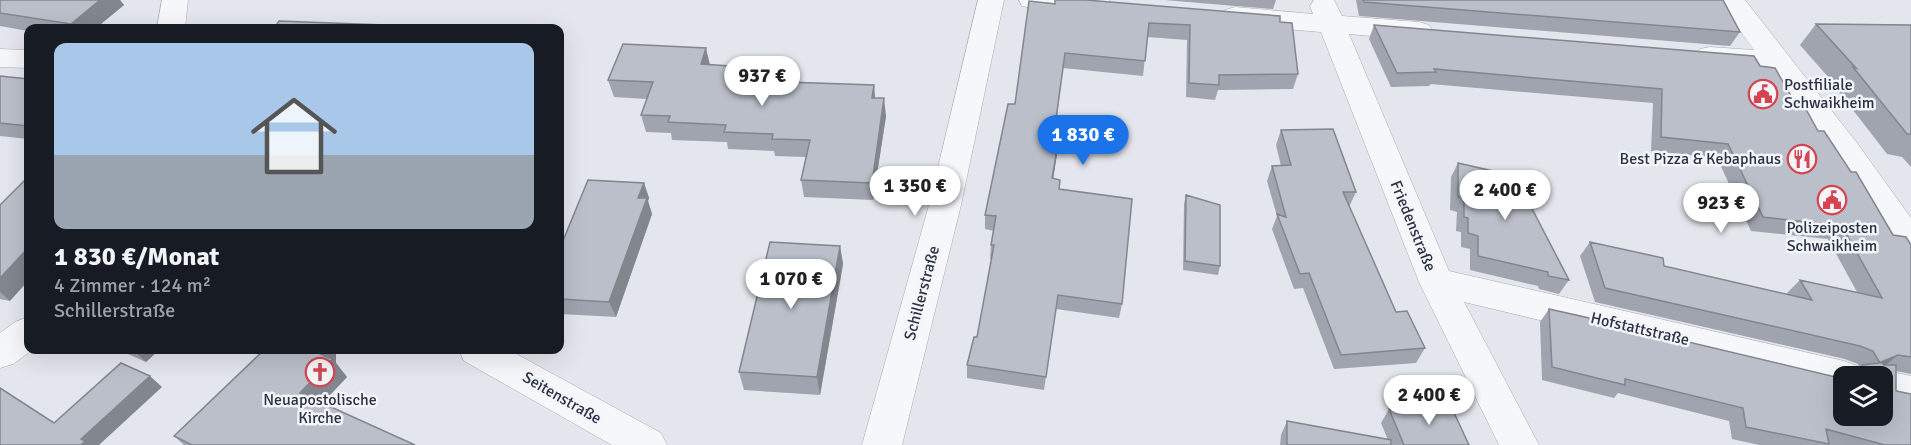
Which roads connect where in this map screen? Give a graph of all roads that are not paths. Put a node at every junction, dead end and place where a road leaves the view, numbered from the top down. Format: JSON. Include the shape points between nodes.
{"nodes":[{"id":1,"x":175,"y":0,"type":"edge"},
{"id":2,"x":991,"y":0,"type":"edge"},
{"id":3,"x":1032,"y":0,"type":"edge"},
{"id":4,"x":1731,"y":0,"type":"edge"},
{"id":5,"x":1128,"y":8,"type":"edge"},
{"id":6,"x":1326,"y":12,"type":"edge"},
{"id":7,"x":1211,"y":14,"type":"edge"},
{"id":8,"x":172,"y":24,"type":"edge"},
{"id":9,"x":1448,"y":34,"type":"edge"},
{"id":10,"x":1682,"y":53,"type":"edge"},
{"id":11,"x":0,"y":58,"type":"edge"},
{"id":12,"x":24,"y":59,"type":"edge"},
{"id":13,"x":1776,"y":61,"type":"junction"},
{"id":14,"x":1911,"y":244,"type":"edge"},
{"id":15,"x":1436,"y":282,"type":"junction"},
{"id":16,"x":24,"y":335,"type":"edge"},
{"id":17,"x":0,"y":353,"type":"edge"},
{"id":18,"x":484,"y":354,"type":"edge"},
{"id":19,"x":1833,"y":374,"type":"edge"},
{"id":20,"x":1893,"y":388,"type":"edge"},
{"id":21,"x":1911,"y":392,"type":"edge"},
{"id":22,"x":647,"y":445,"type":"edge"},
{"id":23,"x":882,"y":445,"type":"edge"},
{"id":24,"x":1519,"y":445,"type":"edge"}],
"edges":[{"from":1,"to":8,"type":"street"},
{"from":2,"to":23,"type":"street","name":"Schillerstraße","via":[[945,205]]},
{"from":3,"to":5,"type":"street"},
{"from":4,"to":13,"type":"street"},
{"from":6,"to":7,"type":"street"},
{"from":6,"to":9,"type":"street"},
{"from":6,"to":15,"type":"street","name":"Friedenstraße"},
{"from":10,"to":13,"type":"street"},
{"from":11,"to":12,"type":"street"},
{"from":13,"to":14,"type":"street"},
{"from":15,"to":19,"type":"street","name":"Hofstattstraße"},
{"from":15,"to":24,"type":"street","name":"Friedenstraße"},
{"from":16,"to":17,"type":"street"},
{"from":18,"to":22,"type":"street","name":"Seitenstraße"},
{"from":20,"to":21,"type":"street"}]}
